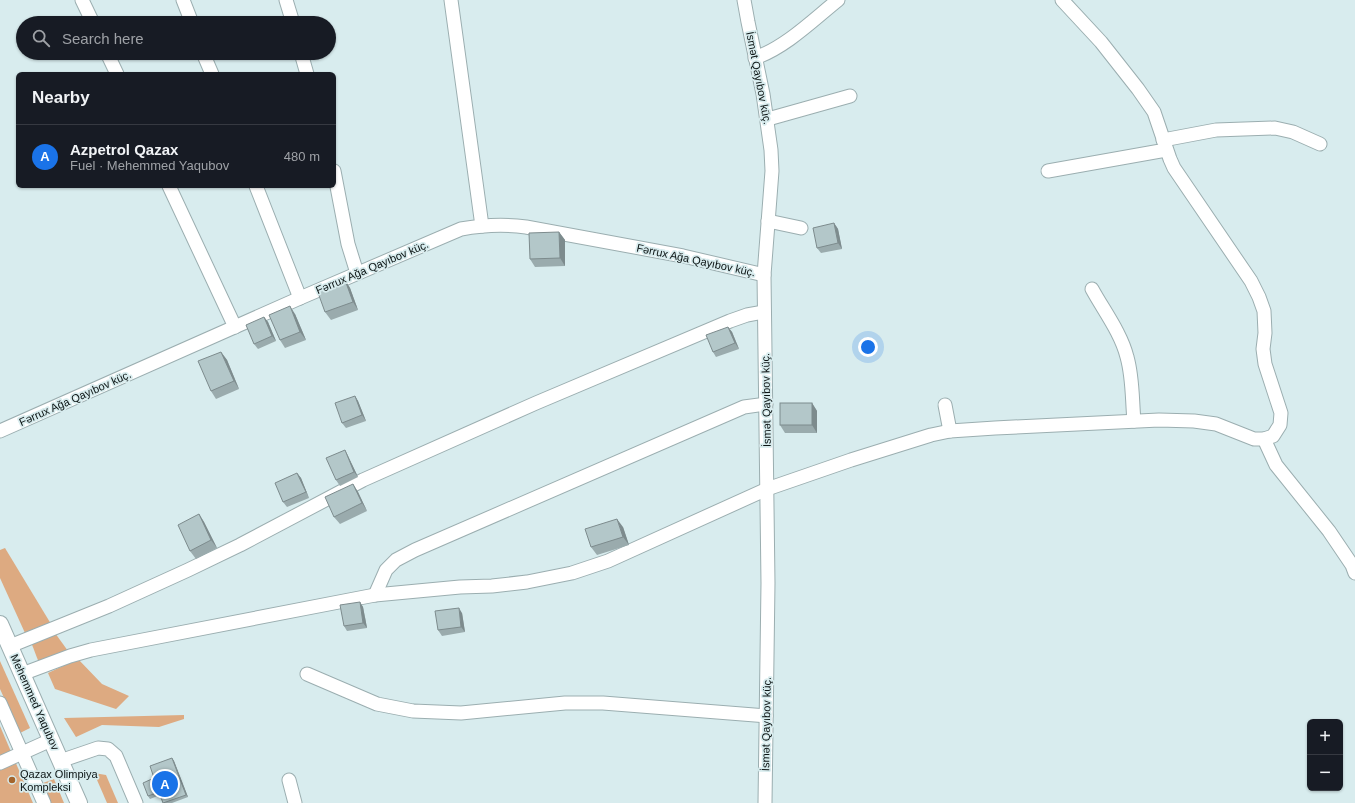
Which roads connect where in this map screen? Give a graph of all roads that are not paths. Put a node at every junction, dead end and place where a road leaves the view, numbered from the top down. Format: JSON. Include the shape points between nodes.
{"nodes":[{"id":1,"x":82,"y":0,"type":"edge"},
{"id":2,"x":183,"y":0,"type":"edge"},
{"id":3,"x":286,"y":0,"type":"edge"},
{"id":4,"x":451,"y":0,"type":"edge"},
{"id":5,"x":744,"y":0,"type":"edge"},
{"id":6,"x":838,"y":0,"type":"edge"},
{"id":7,"x":1068,"y":2,"type":"edge"},
{"id":8,"x":90,"y":16,"type":"edge"},
{"id":9,"x":189,"y":16,"type":"edge"},
{"id":10,"x":291,"y":16,"type":"edge"},
{"id":11,"x":755,"y":58,"type":"junction"},
{"id":12,"x":110,"y":60,"type":"edge"},
{"id":13,"x":207,"y":60,"type":"edge"},
{"id":14,"x":303,"y":60,"type":"edge"},
{"id":15,"x":116,"y":72,"type":"edge"},
{"id":16,"x":211,"y":72,"type":"edge"},
{"id":17,"x":306,"y":72,"type":"edge"},
{"id":18,"x":850,"y":96,"type":"dead end"},
{"id":19,"x":768,"y":119,"type":"junction"},
{"id":20,"x":1320,"y":144,"type":"dead end"},
{"id":21,"x":1165,"y":145,"type":"junction"},
{"id":22,"x":1048,"y":171,"type":"dead end"},
{"id":23,"x":336,"y":182,"type":"edge"},
{"id":24,"x":170,"y":188,"type":"edge"},
{"id":25,"x":257,"y":188,"type":"edge"},
{"id":26,"x":768,"y":221,"type":"junction"},
{"id":27,"x":482,"y":226,"type":"junction"},
{"id":28,"x":801,"y":228,"type":"dead end"},
{"id":29,"x":357,"y":273,"type":"junction"},
{"id":30,"x":764,"y":275,"type":"junction"},
{"id":31,"x":1092,"y":289,"type":"dead end"},
{"id":32,"x":300,"y":298,"type":"junction"},
{"id":33,"x":764,"y":312,"type":"junction"},
{"id":34,"x":235,"y":326,"type":"junction"},
{"id":35,"x":766,"y":404,"type":"junction"},
{"id":36,"x":945,"y":405,"type":"dead end"},
{"id":37,"x":1134,"y":421,"type":"junction"},
{"id":38,"x":0,"y":431,"type":"edge"},
{"id":39,"x":950,"y":431,"type":"junction"},
{"id":40,"x":1264,"y":439,"type":"junction"},
{"id":41,"x":767,"y":489,"type":"junction"},
{"id":42,"x":1355,"y":573,"type":"edge"},
{"id":43,"x":374,"y":595,"type":"junction"},
{"id":44,"x":0,"y":624,"type":"edge"},
{"id":45,"x":10,"y":646,"type":"junction"},
{"id":46,"x":22,"y":674,"type":"junction"},
{"id":47,"x":307,"y":674,"type":"dead end"},
{"id":48,"x":0,"y":703,"type":"edge"},
{"id":49,"x":766,"y":716,"type":"junction"},
{"id":50,"x":51,"y":740,"type":"junction"},
{"id":51,"x":22,"y":753,"type":"junction"},
{"id":52,"x":60,"y":761,"type":"junction"},
{"id":53,"x":0,"y":763,"type":"edge"},
{"id":54,"x":289,"y":780,"type":"dead end"},
{"id":55,"x":44,"y":803,"type":"edge"},
{"id":56,"x":79,"y":803,"type":"edge"},
{"id":57,"x":136,"y":803,"type":"edge"},
{"id":58,"x":295,"y":803,"type":"edge"},
{"id":59,"x":765,"y":803,"type":"edge"}],
"edges":[{"from":1,"to":8,"type":"street"},
{"from":2,"to":9,"type":"street"},
{"from":3,"to":10,"type":"street"},
{"from":4,"to":27,"type":"street"},
{"from":5,"to":11,"type":"street","name":"İsmət Qayıbov küç."},
{"from":6,"to":11,"type":"street","via":[[780,46]]},
{"from":7,"to":21,"type":"street","via":[[1154,112]]},
{"from":11,"to":19,"type":"street","name":"İsmət Qayıbov küç."},
{"from":12,"to":15,"type":"street"},
{"from":13,"to":16,"type":"street"},
{"from":14,"to":17,"type":"street"},
{"from":18,"to":19,"type":"street"},
{"from":19,"to":26,"type":"street","name":"İsmət Qayıbov küç.","via":[[772,171]]},
{"from":20,"to":21,"type":"street","via":[[1293,132],[1275,128],[1216,130]]},
{"from":21,"to":22,"type":"street"},
{"from":21,"to":40,"type":"street","via":[[1174,168],[1251,281],[1264,311],[1265,364],[1281,413],[1280,425],[1274,436]]},
{"from":23,"to":29,"type":"street","via":[[348,244]]},
{"from":24,"to":34,"type":"street"},
{"from":25,"to":32,"type":"street"},
{"from":26,"to":28,"type":"street"},
{"from":26,"to":30,"type":"street","name":"İsmət Qayıbov küç."},
{"from":27,"to":29,"type":"street","name":"Fərrux Ağa Qayıbov küç.","via":[[461,229]]},
{"from":27,"to":30,"type":"street","name":"Fərrux Ağa Qayıbov küç.","via":[[507,224],[526,227],[683,256]]},
{"from":29,"to":32,"type":"street","name":"Fərrux Ağa Qayıbov küç."},
{"from":30,"to":33,"type":"street","name":"İsmət Qayıbov küç."},
{"from":31,"to":37,"type":"street","via":[[1122,342],[1128,358]]},
{"from":32,"to":34,"type":"street","name":"Fərrux Ağa Qayıbov küç."},
{"from":33,"to":35,"type":"street","name":"İsmət Qayıbov küç."},
{"from":33,"to":45,"type":"street","via":[[730,321],[536,403],[363,480],[188,570],[109,606]]},
{"from":34,"to":38,"type":"street","name":"Fərrux Ağa Qayıbov küç."},
{"from":35,"to":41,"type":"street","name":"İsmət Qayıbov küç."},
{"from":35,"to":43,"type":"street","via":[[744,408],[415,550],[396,560],[386,570]]},
{"from":36,"to":39,"type":"street"},
{"from":37,"to":39,"type":"street"},
{"from":37,"to":40,"type":"street","via":[[1194,421],[1216,424],[1254,439]]},
{"from":39,"to":41,"type":"street","via":[[851,460]]},
{"from":40,"to":42,"type":"street","via":[[1276,464],[1329,531]]},
{"from":41,"to":43,"type":"street","via":[[608,560],[572,573],[492,586],[460,586]]},
{"from":41,"to":49,"type":"street","name":"İsmət Qayıbov küç."},
{"from":43,"to":46,"type":"street","via":[[91,650]]},
{"from":44,"to":45,"type":"main road","name":"Mehemmed Yaqubov"},
{"from":45,"to":46,"type":"main road","name":"Mehemmed Yaqubov"},
{"from":46,"to":50,"type":"main road","name":"Mehemmed Yaqubov"},
{"from":47,"to":49,"type":"street","via":[[376,704],[413,711],[461,713],[566,703],[603,703]]},
{"from":48,"to":51,"type":"street"},
{"from":49,"to":59,"type":"street","name":"İsmət Qayıbov küç."},
{"from":50,"to":51,"type":"street"},
{"from":50,"to":52,"type":"main road","name":"Mehemmed Yaqubov"},
{"from":51,"to":53,"type":"street"},
{"from":51,"to":55,"type":"street"},
{"from":52,"to":56,"type":"main road","name":"Mehemmed Yaqubov"},
{"from":52,"to":57,"type":"street","via":[[98,748],[108,749],[116,756]]},
{"from":54,"to":58,"type":"street"}]}
